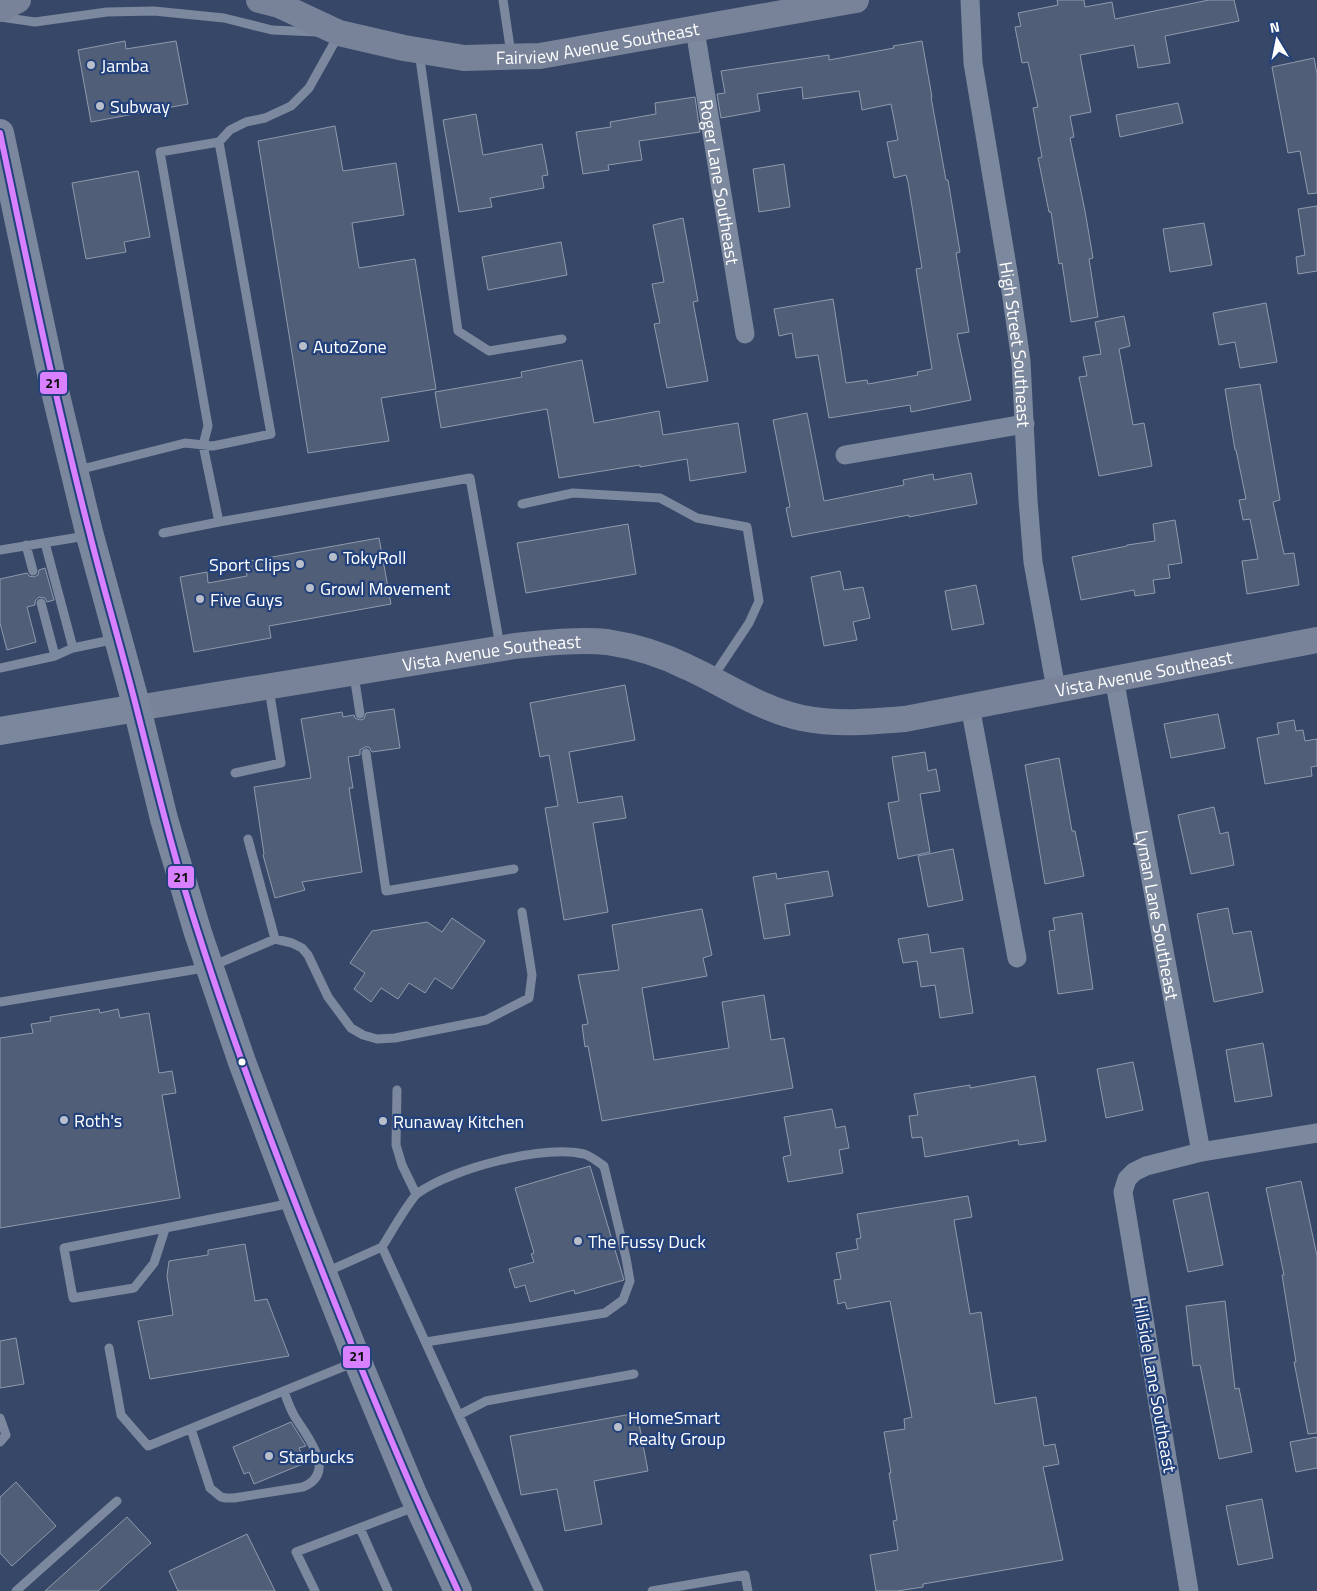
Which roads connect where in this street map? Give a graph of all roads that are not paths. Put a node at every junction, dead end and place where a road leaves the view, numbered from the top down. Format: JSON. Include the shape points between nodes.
{"nodes":[{"id":1,"x":18,"y":0,"type":"edge"},
{"id":2,"x":260,"y":0,"type":"edge"},
{"id":3,"x":503,"y":0,"type":"edge"},
{"id":4,"x":856,"y":0,"type":"edge"},
{"id":5,"x":970,"y":0,"type":"edge"},
{"id":6,"x":801,"y":5,"type":"edge"},
{"id":7,"x":0,"y":9,"type":"edge"},
{"id":8,"x":0,"y":17,"type":"edge"},
{"id":9,"x":695,"y":30,"type":"junction"},
{"id":10,"x":340,"y":33,"type":"junction"},
{"id":11,"x":419,"y":51,"type":"junction"},
{"id":12,"x":512,"y":57,"type":"junction"},
{"id":13,"x":0,"y":133,"type":"edge"},
{"id":14,"x":220,"y":142,"type":"junction"},
{"id":15,"x":745,"y":334,"type":"dead end"},
{"id":16,"x":562,"y":339,"type":"dead end"},
{"id":17,"x":1025,"y":424,"type":"junction"},
{"id":18,"x":203,"y":445,"type":"junction"},
{"id":19,"x":845,"y":456,"type":"dead end"},
{"id":20,"x":74,"y":471,"type":"junction"},
{"id":21,"x":522,"y":504,"type":"dead end"},
{"id":22,"x":219,"y":522,"type":"junction"},
{"id":23,"x":163,"y":533,"type":"dead end"},
{"id":24,"x":90,"y":536,"type":"junction"},
{"id":25,"x":45,"y":543,"type":"junction"},
{"id":26,"x":26,"y":546,"type":"junction"},
{"id":27,"x":0,"y":550,"type":"edge"},
{"id":28,"x":33,"y":571,"type":"dead end"},
{"id":29,"x":42,"y":604,"type":"dead end"},
{"id":30,"x":117,"y":639,"type":"junction"},
{"id":31,"x":1317,"y":640,"type":"edge"},
{"id":32,"x":73,"y":648,"type":"junction"},
{"id":33,"x":500,"y":648,"type":"junction"},
{"id":34,"x":55,"y":656,"type":"junction"},
{"id":35,"x":0,"y":668,"type":"edge"},
{"id":36,"x":354,"y":672,"type":"junction"},
{"id":37,"x":1114,"y":678,"type":"junction"},
{"id":38,"x":712,"y":680,"type":"junction"},
{"id":39,"x":268,"y":686,"type":"junction"},
{"id":40,"x":1056,"y":689,"type":"junction"},
{"id":41,"x":970,"y":706,"type":"junction"},
{"id":42,"x":137,"y":708,"type":"junction"},
{"id":43,"x":360,"y":714,"type":"dead end"},
{"id":44,"x":0,"y":731,"type":"edge"},
{"id":45,"x":366,"y":754,"type":"dead end"},
{"id":46,"x":235,"y":773,"type":"dead end"},
{"id":47,"x":248,"y":839,"type":"dead end"},
{"id":48,"x":514,"y":869,"type":"dead end"},
{"id":49,"x":522,"y":912,"type":"dead end"},
{"id":50,"x":275,"y":939,"type":"junction"},
{"id":51,"x":1017,"y":958,"type":"dead end"},
{"id":52,"x":210,"y":968,"type":"junction"},
{"id":53,"x":0,"y":1002,"type":"edge"},
{"id":54,"x":396,"y":1090,"type":"dead end"},
{"id":55,"x":1317,"y":1133,"type":"edge"},
{"id":56,"x":1201,"y":1152,"type":"junction"},
{"id":57,"x":416,"y":1194,"type":"junction"},
{"id":58,"x":295,"y":1203,"type":"junction"},
{"id":59,"x":165,"y":1229,"type":"junction"},
{"id":60,"x":382,"y":1247,"type":"junction"},
{"id":61,"x":323,"y":1274,"type":"junction"},
{"id":62,"x":426,"y":1342,"type":"junction"},
{"id":63,"x":109,"y":1348,"type":"dead end"},
{"id":64,"x":358,"y":1361,"type":"junction"},
{"id":65,"x":634,"y":1374,"type":"dead end"},
{"id":66,"x":284,"y":1391,"type":"junction"},
{"id":67,"x":459,"y":1414,"type":"junction"},
{"id":68,"x":0,"y":1418,"type":"edge"},
{"id":69,"x":191,"y":1429,"type":"junction"},
{"id":70,"x":0,"y":1442,"type":"edge"},
{"id":71,"x":117,"y":1501,"type":"dead end"},
{"id":72,"x":419,"y":1506,"type":"junction"},
{"id":73,"x":360,"y":1528,"type":"junction"},
{"id":74,"x":16,"y":1591,"type":"edge"},
{"id":75,"x":315,"y":1591,"type":"edge"},
{"id":76,"x":388,"y":1591,"type":"edge"},
{"id":77,"x":458,"y":1591,"type":"edge"},
{"id":78,"x":538,"y":1591,"type":"edge"},
{"id":79,"x":652,"y":1591,"type":"edge"},
{"id":80,"x":748,"y":1591,"type":"edge"},
{"id":81,"x":1189,"y":1591,"type":"edge"}],
"edges":[{"from":1,"to":7,"type":"main road"},
{"from":2,"to":10,"type":"main road","name":"Fairview Avenue Southeast","via":[[279,5]]},
{"from":3,"to":12,"type":"lane"},
{"from":4,"to":6,"type":"main road","name":"Fairview Avenue Southeast"},
{"from":5,"to":17,"type":"street","name":"High Street Southeast","via":[[973,63],[1010,284],[1021,361]]},
{"from":6,"to":9,"type":"main road","name":"Fairview Avenue Southeast"},
{"from":8,"to":10,"type":"lane","name":"Fairview Avenue Southeast","via":[[35,22],[107,12],[154,11],[224,18],[272,30]]},
{"from":9,"to":12,"type":"main road","name":"Fairview Avenue Southeast","via":[[540,56]]},
{"from":9,"to":15,"type":"street","name":"Roger Lane Southeast"},
{"from":10,"to":11,"type":"main road","name":"Fairview Avenue Southeast"},
{"from":10,"to":14,"type":"lane","via":[[309,88],[291,106],[230,130]]},
{"from":11,"to":12,"type":"main road","name":"Fairview Avenue Southeast","via":[[464,58]]},
{"from":11,"to":16,"type":"lane","via":[[458,331],[489,351]]},
{"from":13,"to":20,"type":"main road"},
{"from":14,"to":18,"type":"lane","via":[[160,152],[208,426]]},
{"from":14,"to":18,"type":"lane","via":[[271,434],[213,446]]},
{"from":17,"to":19,"type":"street"},
{"from":17,"to":40,"type":"street","name":"High Street Southeast","via":[[1031,544]]},
{"from":18,"to":20,"type":"lane","via":[[185,442]]},
{"from":18,"to":22,"type":"lane"},
{"from":20,"to":24,"type":"main road"},
{"from":21,"to":38,"type":"lane","via":[[573,493],[660,498],[697,518],[747,527],[759,601],[749,623]]},
{"from":22,"to":23,"type":"lane"},
{"from":22,"to":33,"type":"lane","via":[[470,478]]},
{"from":24,"to":25,"type":"lane"},
{"from":24,"to":30,"type":"main road"},
{"from":25,"to":26,"type":"lane"},
{"from":25,"to":32,"type":"lane"},
{"from":26,"to":27,"type":"lane"},
{"from":26,"to":28,"type":"lane"},
{"from":29,"to":34,"type":"lane"},
{"from":30,"to":32,"type":"lane"},
{"from":30,"to":42,"type":"main road"},
{"from":31,"to":37,"type":"main road","name":"Vista Avenue Southeast"},
{"from":32,"to":34,"type":"lane"},
{"from":33,"to":36,"type":"main road","name":"Vista Avenue Southeast"},
{"from":33,"to":38,"type":"main road","name":"Vista Avenue Southeast","via":[[552,642],[606,642],[662,657]]},
{"from":34,"to":35,"type":"lane"},
{"from":36,"to":39,"type":"main road","name":"Vista Avenue Southeast"},
{"from":36,"to":43,"type":"lane"},
{"from":37,"to":40,"type":"main road","name":"Vista Avenue Southeast"},
{"from":37,"to":56,"type":"street","name":"Lyman Lane Southeast"},
{"from":38,"to":41,"type":"main road","name":"Vista Avenue Southeast","via":[[758,703],[802,718],[855,724],[905,719]]},
{"from":39,"to":42,"type":"main road","name":"Vista Avenue Southeast"},
{"from":39,"to":46,"type":"lane","via":[[281,763]]},
{"from":40,"to":41,"type":"main road","name":"Vista Avenue Southeast"},
{"from":41,"to":51,"type":"street"},
{"from":42,"to":44,"type":"main road","name":"Vista Avenue Southeast"},
{"from":42,"to":52,"type":"main road","via":[[164,818]]},
{"from":45,"to":48,"type":"lane","via":[[386,891]]},
{"from":47,"to":50,"type":"lane"},
{"from":49,"to":50,"type":"lane","via":[[532,975],[529,998],[486,1020],[396,1038],[377,1039],[351,1028],[328,997],[308,955],[292,943]]},
{"from":50,"to":52,"type":"lane"},
{"from":52,"to":53,"type":"lane"},
{"from":52,"to":58,"type":"main road"},
{"from":54,"to":57,"type":"lane","via":[[396,1145]]},
{"from":55,"to":56,"type":"street"},
{"from":56,"to":81,"type":"street","name":"Hillside Lane Southeast","via":[[1134,1172],[1127,1179],[1123,1192]]},
{"from":57,"to":60,"type":"lane"},
{"from":57,"to":62,"type":"lane","via":[[449,1176],[504,1159],[554,1152],[586,1154],[604,1166],[630,1281],[623,1300],[605,1313]]},
{"from":58,"to":59,"type":"lane"},
{"from":58,"to":61,"type":"main road"},
{"from":59,"to":59,"type":"lane","via":[[64,1248],[73,1298],[134,1288],[154,1263]]},
{"from":60,"to":61,"type":"lane"},
{"from":60,"to":62,"type":"lane"},
{"from":61,"to":64,"type":"main road"},
{"from":62,"to":67,"type":"lane"},
{"from":63,"to":69,"type":"lane","via":[[121,1415],[148,1446]]},
{"from":64,"to":66,"type":"lane"},
{"from":64,"to":72,"type":"main road"},
{"from":65,"to":67,"type":"lane","via":[[486,1401]]},
{"from":66,"to":69,"type":"lane"},
{"from":66,"to":69,"type":"lane","via":[[319,1462],[319,1471],[311,1484],[234,1498],[221,1497],[210,1488]]},
{"from":67,"to":78,"type":"lane"},
{"from":68,"to":70,"type":"lane","via":[[6,1435]]},
{"from":71,"to":74,"type":"lane"},
{"from":72,"to":73,"type":"lane"},
{"from":72,"to":77,"type":"main road"},
{"from":73,"to":75,"type":"lane","via":[[296,1552]]},
{"from":73,"to":76,"type":"lane"},
{"from":79,"to":80,"type":"lane","via":[[745,1575]]}]}
